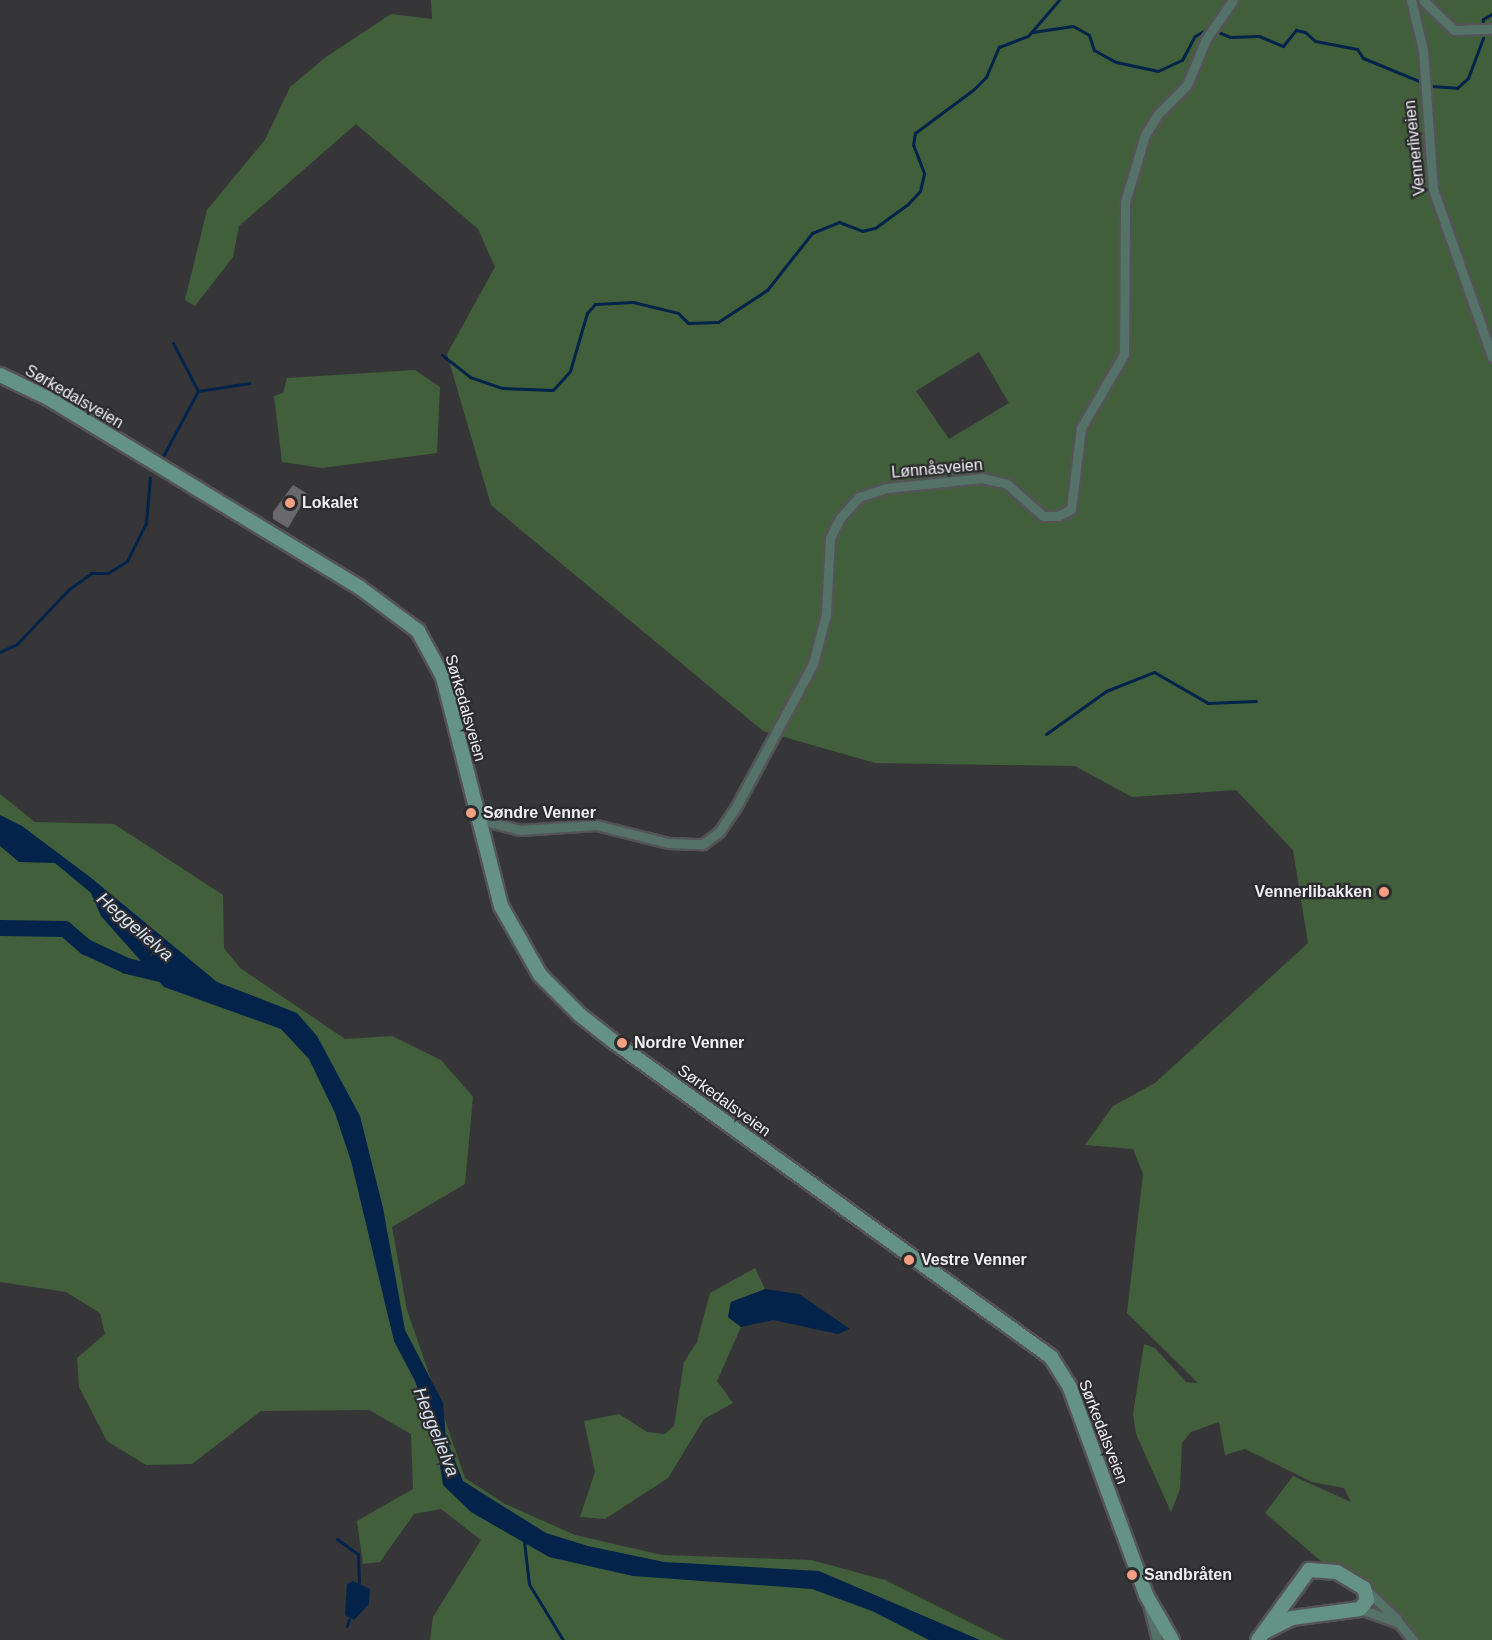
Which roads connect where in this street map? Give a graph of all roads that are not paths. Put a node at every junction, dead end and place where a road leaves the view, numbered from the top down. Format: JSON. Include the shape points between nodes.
{"nodes":[{"id":1,"x":1233,"y":0,"type":"edge"},
{"id":2,"x":1411,"y":0,"type":"edge"},
{"id":3,"x":1423,"y":0,"type":"edge"},
{"id":4,"x":1492,"y":29,"type":"edge"},
{"id":5,"x":1492,"y":357,"type":"edge"},
{"id":6,"x":0,"y":375,"type":"edge"},
{"id":7,"x":477,"y":819,"type":"junction"},
{"id":8,"x":1364,"y":1588,"type":"junction"},
{"id":9,"x":1146,"y":1594,"type":"junction"},
{"id":10,"x":1360,"y":1609,"type":"junction"},
{"id":11,"x":1399,"y":1623,"type":"junction"},
{"id":12,"x":1262,"y":1636,"type":"edge"},
{"id":13,"x":1157,"y":1640,"type":"edge"},
{"id":14,"x":1172,"y":1640,"type":"edge"},
{"id":15,"x":1413,"y":1640,"type":"edge"}],
"edges":[{"from":1,"to":7,"type":"street","name":"Lønnåsveien","via":[[1206,39],[1187,85],[1158,114],[1145,135],[1125,202],[1124,354],[1081,428],[1071,509],[1058,516],[1043,516],[1007,484],[982,478],[887,488],[859,497],[840,518],[831,538],[826,614],[813,664],[734,811],[719,832],[703,844],[668,843],[596,825],[520,830]]},
{"from":2,"to":5,"type":"street","name":"Vennerliveien","via":[[1423,50],[1433,189]]},
{"from":3,"to":4,"type":"street","via":[[1454,30]]},
{"from":6,"to":7,"type":"street","name":"Sørkedalsveien","via":[[79,416],[406,620],[427,642],[442,677]]},
{"from":7,"to":9,"type":"street","name":"Sørkedalsveien","via":[[501,906],[519,945],[540,975],[580,1016],[1051,1357],[1070,1388]]},
{"from":8,"to":10,"type":"street","via":[[1367,1600]]},
{"from":8,"to":11,"type":"street"},
{"from":8,"to":12,"type":"street","via":[[1337,1572],[1309,1570],[1290,1591]]},
{"from":9,"to":13,"type":"street"},
{"from":9,"to":14,"type":"street","name":"Sørkedalsveien"},
{"from":10,"to":11,"type":"street"},
{"from":10,"to":12,"type":"street","via":[[1292,1618]]},
{"from":11,"to":15,"type":"street"}]}
